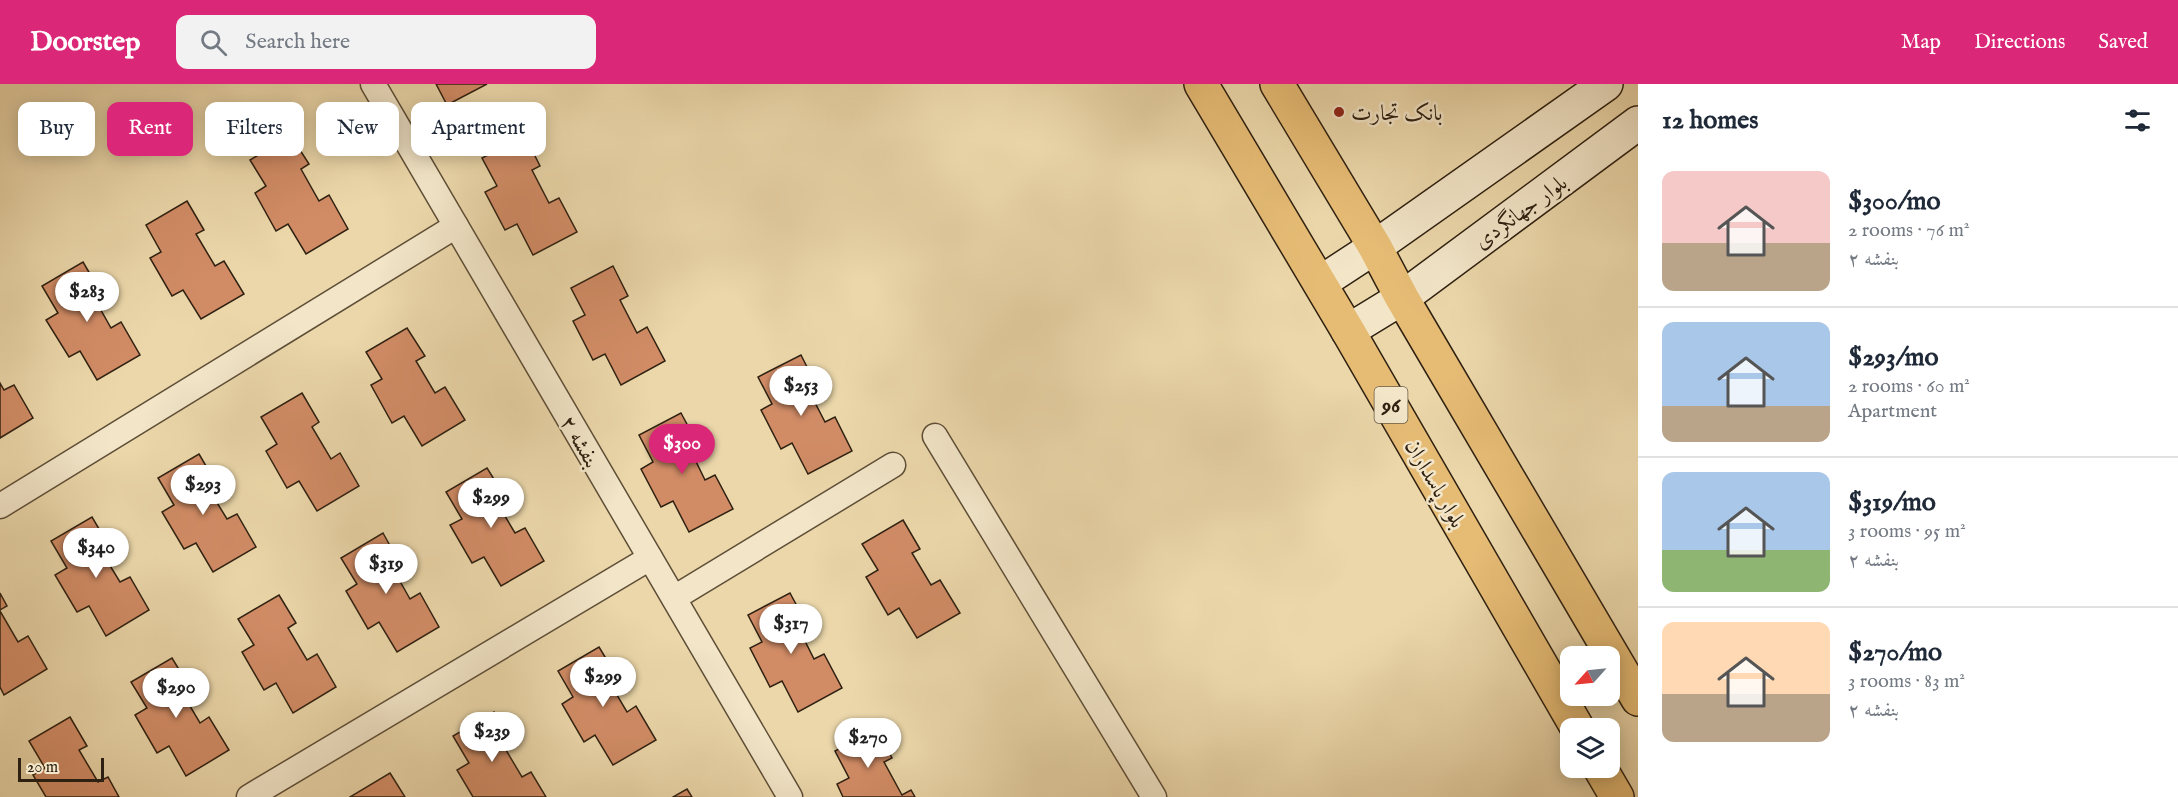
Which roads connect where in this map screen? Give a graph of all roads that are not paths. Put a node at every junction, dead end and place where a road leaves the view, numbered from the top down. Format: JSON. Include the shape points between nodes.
{"nodes":[{"id":1,"x":373,"y":84,"type":"edge"},
{"id":2,"x":1201,"y":84,"type":"edge"},
{"id":3,"x":1277,"y":84,"type":"edge"},
{"id":4,"x":1605,"y":84,"type":"edge"},
{"id":5,"x":1638,"y":123,"type":"edge"},
{"id":6,"x":456,"y":226,"type":"junction"},
{"id":7,"x":1375,"y":248,"type":"junction"},
{"id":8,"x":1320,"y":283,"type":"junction"},
{"id":9,"x":1402,"y":298,"type":"junction"},
{"id":10,"x":1348,"y":331,"type":"junction"},
{"id":11,"x":935,"y":436,"type":"dead end"},
{"id":12,"x":893,"y":465,"type":"dead end"},
{"id":13,"x":0,"y":506,"type":"edge"},
{"id":14,"x":650,"y":558,"type":"junction"},
{"id":15,"x":674,"y":598,"type":"junction"},
{"id":16,"x":1638,"y":699,"type":"edge"},
{"id":17,"x":1572,"y":718,"type":"edge"},
{"id":18,"x":1606,"y":778,"type":"edge"},
{"id":19,"x":249,"y":797,"type":"edge"},
{"id":20,"x":790,"y":797,"type":"edge"},
{"id":21,"x":1154,"y":797,"type":"edge"},
{"id":22,"x":1617,"y":797,"type":"edge"}],
"edges":[{"from":1,"to":6,"type":"street","name":"بنفشه ۲"},
{"from":2,"to":8,"type":"highway","name":"بلوار پاسداران","number":"96"},
{"from":3,"to":7,"type":"highway"},
{"from":4,"to":7,"type":"street"},
{"from":5,"to":9,"type":"street","name":"بلوار جهانگردی"},
{"from":6,"to":13,"type":"street"},
{"from":6,"to":14,"type":"street","name":"بنفشه ۲"},
{"from":7,"to":8,"type":"street"},
{"from":7,"to":9,"type":"highway"},
{"from":8,"to":10,"type":"highway","name":"بلوار پاسداران","number":"96"},
{"from":9,"to":10,"type":"street","name":"بلوار جهانگردی"},
{"from":9,"to":16,"type":"highway"},
{"from":10,"to":17,"type":"highway","name":"بلوار پاسداران","number":"96"},
{"from":11,"to":21,"type":"street"},
{"from":12,"to":15,"type":"street"},
{"from":14,"to":15,"type":"street","name":"بنفشه ۲"},
{"from":14,"to":19,"type":"street"},
{"from":15,"to":20,"type":"street","name":"بنفشه ۲"},
{"from":18,"to":22,"type":"highway"}]}
